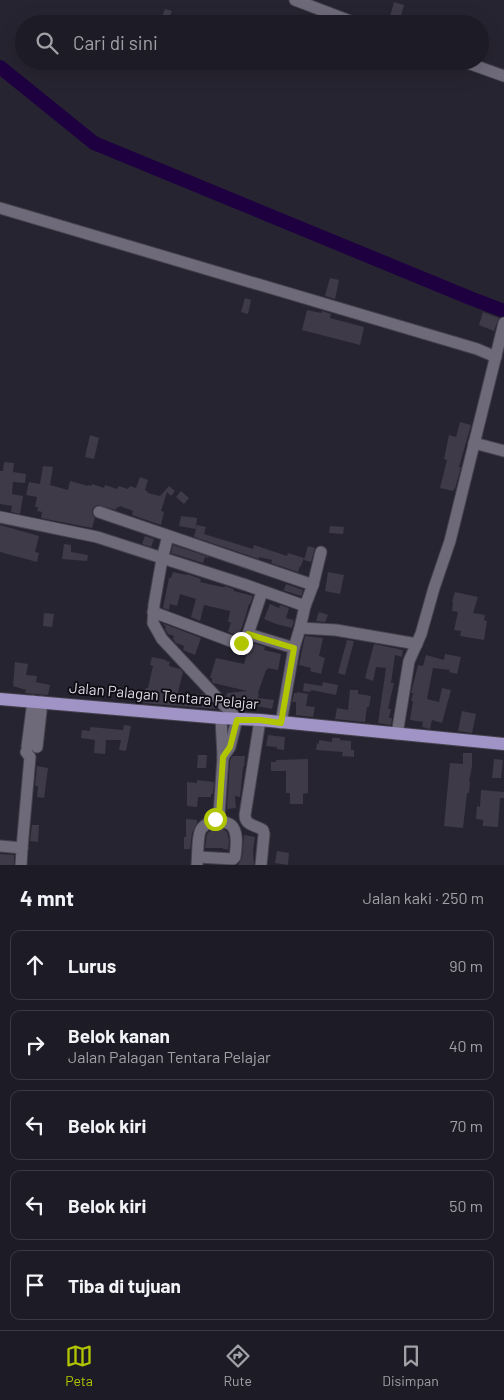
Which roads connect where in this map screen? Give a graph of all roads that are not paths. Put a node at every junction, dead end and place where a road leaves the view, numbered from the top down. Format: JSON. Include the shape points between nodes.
{"nodes":[{"id":1,"x":295,"y":0,"type":"edge"},
{"id":2,"x":334,"y":15,"type":"edge"},
{"id":3,"x":487,"y":70,"type":"edge"},
{"id":4,"x":504,"y":76,"type":"edge"},
{"id":5,"x":0,"y":208,"type":"edge"},
{"id":6,"x":504,"y":323,"type":"edge"},
{"id":7,"x":496,"y":357,"type":"junction"},
{"id":8,"x":474,"y":443,"type":"junction"},
{"id":9,"x":504,"y":451,"type":"edge"},
{"id":10,"x":99,"y":512,"type":"dead end"},
{"id":11,"x":0,"y":518,"type":"edge"},
{"id":12,"x":168,"y":536,"type":"junction"},
{"id":13,"x":321,"y":552,"type":"dead end"},
{"id":14,"x":162,"y":559,"type":"junction"},
{"id":15,"x":313,"y":585,"type":"junction"},
{"id":16,"x":262,"y":592,"type":"junction"},
{"id":17,"x":305,"y":606,"type":"junction"},
{"id":18,"x":153,"y":612,"type":"junction"},
{"id":19,"x":300,"y":628,"type":"junction"},
{"id":20,"x":248,"y":634,"type":"junction"},
{"id":21,"x":416,"y":644,"type":"junction"},
{"id":22,"x":294,"y":648,"type":"junction"},
{"id":23,"x":0,"y":698,"type":"edge"},
{"id":24,"x":38,"y":702,"type":"junction"},
{"id":25,"x":221,"y":718,"type":"junction"},
{"id":26,"x":237,"y":720,"type":"junction"},
{"id":27,"x":260,"y":720,"type":"junction"},
{"id":28,"x":281,"y":723,"type":"junction"},
{"id":29,"x":397,"y":734,"type":"junction"},
{"id":30,"x":504,"y":744,"type":"edge"},
{"id":31,"x":223,"y":757,"type":"junction"},
{"id":32,"x":215,"y":819,"type":"junction"},
{"id":33,"x":0,"y":846,"type":"edge"},
{"id":34,"x":22,"y":848,"type":"junction"},
{"id":35,"x":197,"y":861,"type":"edge"},
{"id":36,"x":21,"y":865,"type":"edge"},
{"id":37,"x":261,"y":865,"type":"edge"}],
"edges":[{"from":1,"to":2,"type":"street"},
{"from":3,"to":4,"type":"street"},
{"from":5,"to":7,"type":"street"},
{"from":6,"to":7,"type":"street"},
{"from":7,"to":8,"type":"street"},
{"from":8,"to":9,"type":"street"},
{"from":8,"to":21,"type":"street","via":[[450,541]]},
{"from":10,"to":12,"type":"street"},
{"from":11,"to":14,"type":"street","via":[[97,537]]},
{"from":12,"to":14,"type":"street"},
{"from":12,"to":15,"type":"street"},
{"from":13,"to":15,"type":"street"},
{"from":14,"to":16,"type":"street"},
{"from":14,"to":18,"type":"street"},
{"from":15,"to":17,"type":"street"},
{"from":16,"to":17,"type":"street"},
{"from":16,"to":20,"type":"street"},
{"from":17,"to":19,"type":"street"},
{"from":18,"to":20,"type":"street","via":[[236,643],[241,643]]},
{"from":18,"to":26,"type":"street","via":[[153,623],[162,639]]},
{"from":19,"to":21,"type":"street","via":[[336,630]]},
{"from":19,"to":22,"type":"street"},
{"from":20,"to":22,"type":"street"},
{"from":21,"to":29,"type":"street","via":[[409,661]]},
{"from":22,"to":28,"type":"street"},
{"from":23,"to":24,"type":"main road","name":"Jalan Palagan Tentara Pelajar"},
{"from":24,"to":25,"type":"main road","name":"Jalan Palagan Tentara Pelajar"},
{"from":24,"to":34,"type":"street"},
{"from":25,"to":26,"type":"main road","name":"Jalan Palagan Tentara Pelajar"},
{"from":25,"to":31,"type":"street"},
{"from":26,"to":27,"type":"main road","name":"Jalan Palagan Tentara Pelajar"},
{"from":26,"to":31,"type":"street","via":[[230,747]]},
{"from":27,"to":28,"type":"main road","name":"Jalan Palagan Tentara Pelajar"},
{"from":27,"to":37,"type":"street","via":[[245,820],[263,830]]},
{"from":28,"to":29,"type":"main road","name":"Jalan Palagan Tentara Pelajar"},
{"from":29,"to":30,"type":"main road","name":"Jalan Palagan Tentara Pelajar"},
{"from":31,"to":32,"type":"street","via":[[219,815]]},
{"from":32,"to":35,"type":"street","via":[[200,831]]},
{"from":32,"to":35,"type":"street","via":[[232,826],[236,838],[235,857]]},
{"from":33,"to":34,"type":"street"},
{"from":34,"to":36,"type":"street"}]}
